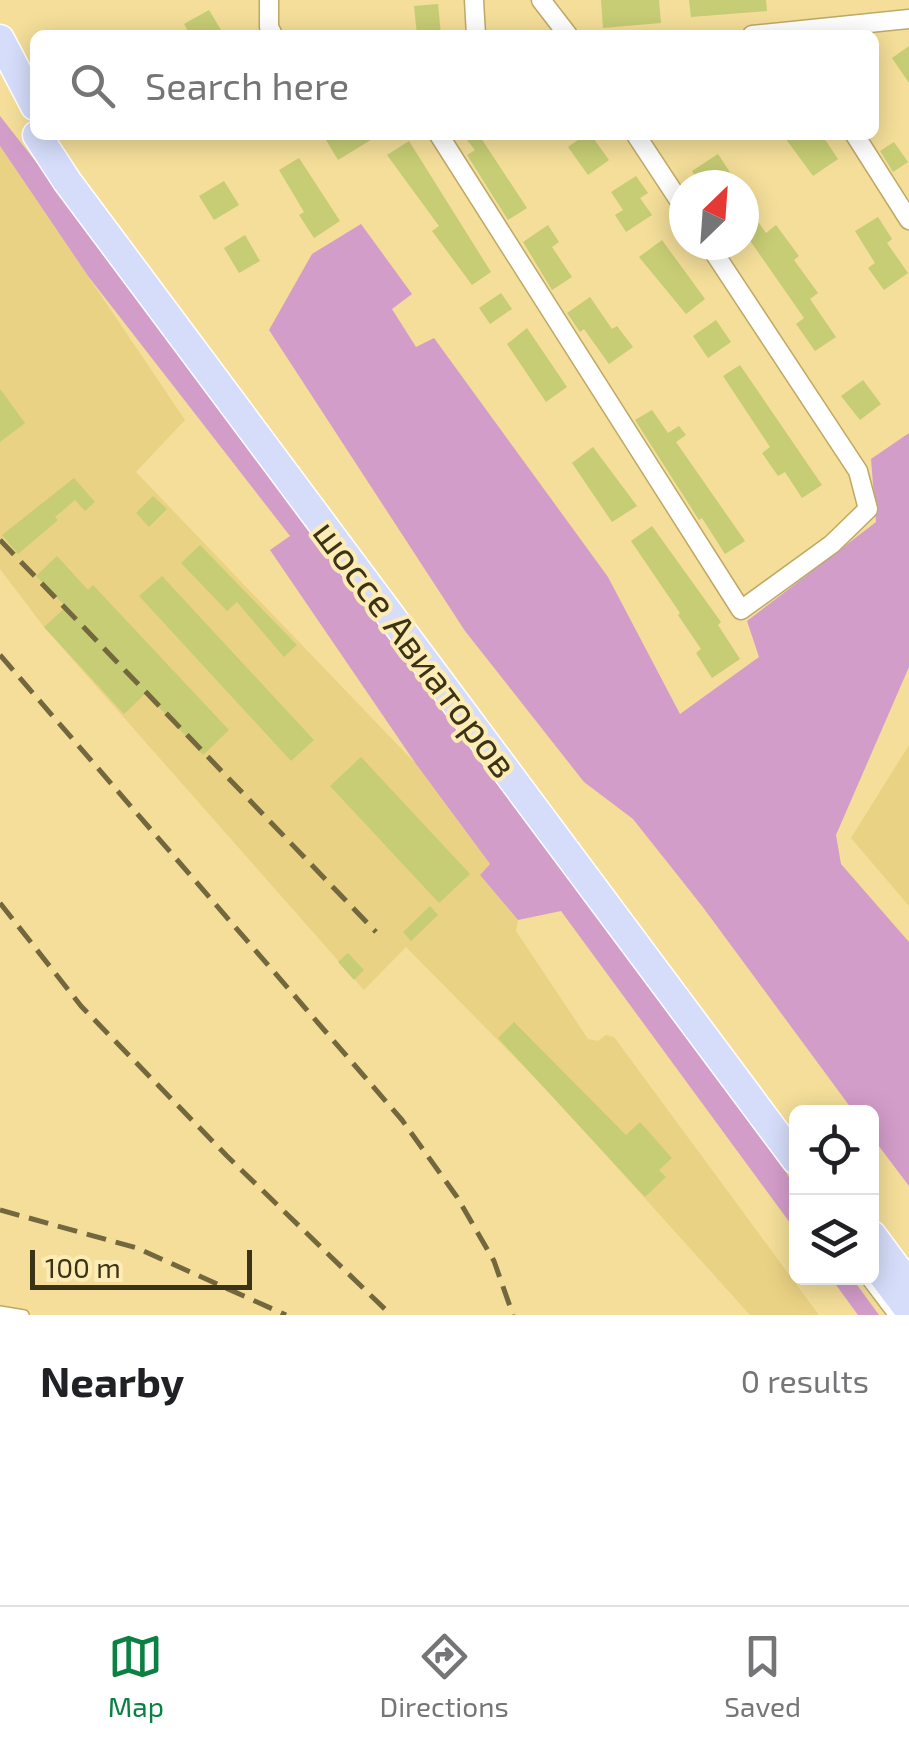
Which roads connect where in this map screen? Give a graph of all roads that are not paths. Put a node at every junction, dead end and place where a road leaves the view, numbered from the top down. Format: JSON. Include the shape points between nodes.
{"nodes":[{"id":1,"x":270,"y":0,"type":"edge"},
{"id":2,"x":474,"y":0,"type":"edge"},
{"id":3,"x":541,"y":0,"type":"edge"},
{"id":4,"x":909,"y":19,"type":"edge"},
{"id":5,"x":271,"y":30,"type":"edge"},
{"id":6,"x":476,"y":30,"type":"edge"},
{"id":7,"x":564,"y":30,"type":"edge"},
{"id":8,"x":822,"y":30,"type":"edge"},
{"id":9,"x":0,"y":39,"type":"edge"},
{"id":10,"x":0,"y":77,"type":"edge"},
{"id":11,"x":30,"y":96,"type":"edge"},
{"id":12,"x":30,"y":124,"type":"edge"},
{"id":13,"x":40,"y":140,"type":"edge"},
{"id":14,"x":57,"y":140,"type":"edge"},
{"id":15,"x":441,"y":140,"type":"edge"},
{"id":16,"x":639,"y":140,"type":"edge"},
{"id":17,"x":858,"y":140,"type":"edge"},
{"id":18,"x":669,"y":185,"type":"edge"},
{"id":19,"x":909,"y":220,"type":"edge"},
{"id":20,"x":719,"y":260,"type":"edge"},
{"id":21,"x":789,"y":1125,"type":"edge"},
{"id":22,"x":789,"y":1151,"type":"edge"},
{"id":23,"x":879,"y":1244,"type":"edge"},
{"id":24,"x":879,"y":1269,"type":"edge"},
{"id":25,"x":870,"y":1285,"type":"edge"},
{"id":26,"x":909,"y":1285,"type":"edge"},
{"id":27,"x":909,"y":1310,"type":"edge"},
{"id":28,"x":0,"y":1311,"type":"edge"},
{"id":29,"x":24,"y":1315,"type":"edge"},
{"id":30,"x":893,"y":1315,"type":"edge"}],
"edges":[{"from":1,"to":5,"type":"street"},
{"from":2,"to":6,"type":"street"},
{"from":3,"to":7,"type":"street"},
{"from":4,"to":8,"type":"street"},
{"from":9,"to":11,"type":"main road"},
{"from":10,"to":12,"type":"main road","name":"шоссе Авиаторов"},
{"from":13,"to":22,"type":"main road","name":"шоссе Авиаторов"},
{"from":14,"to":21,"type":"main road","name":"шоссе Авиаторов"},
{"from":15,"to":20,"type":"street","via":[[740,610],[832,544],[868,509],[858,471]]},
{"from":16,"to":18,"type":"street"},
{"from":17,"to":19,"type":"street"},
{"from":23,"to":26,"type":"main road"},
{"from":24,"to":27,"type":"main road"},
{"from":25,"to":30,"type":"lane"},
{"from":28,"to":29,"type":"lane"}]}
